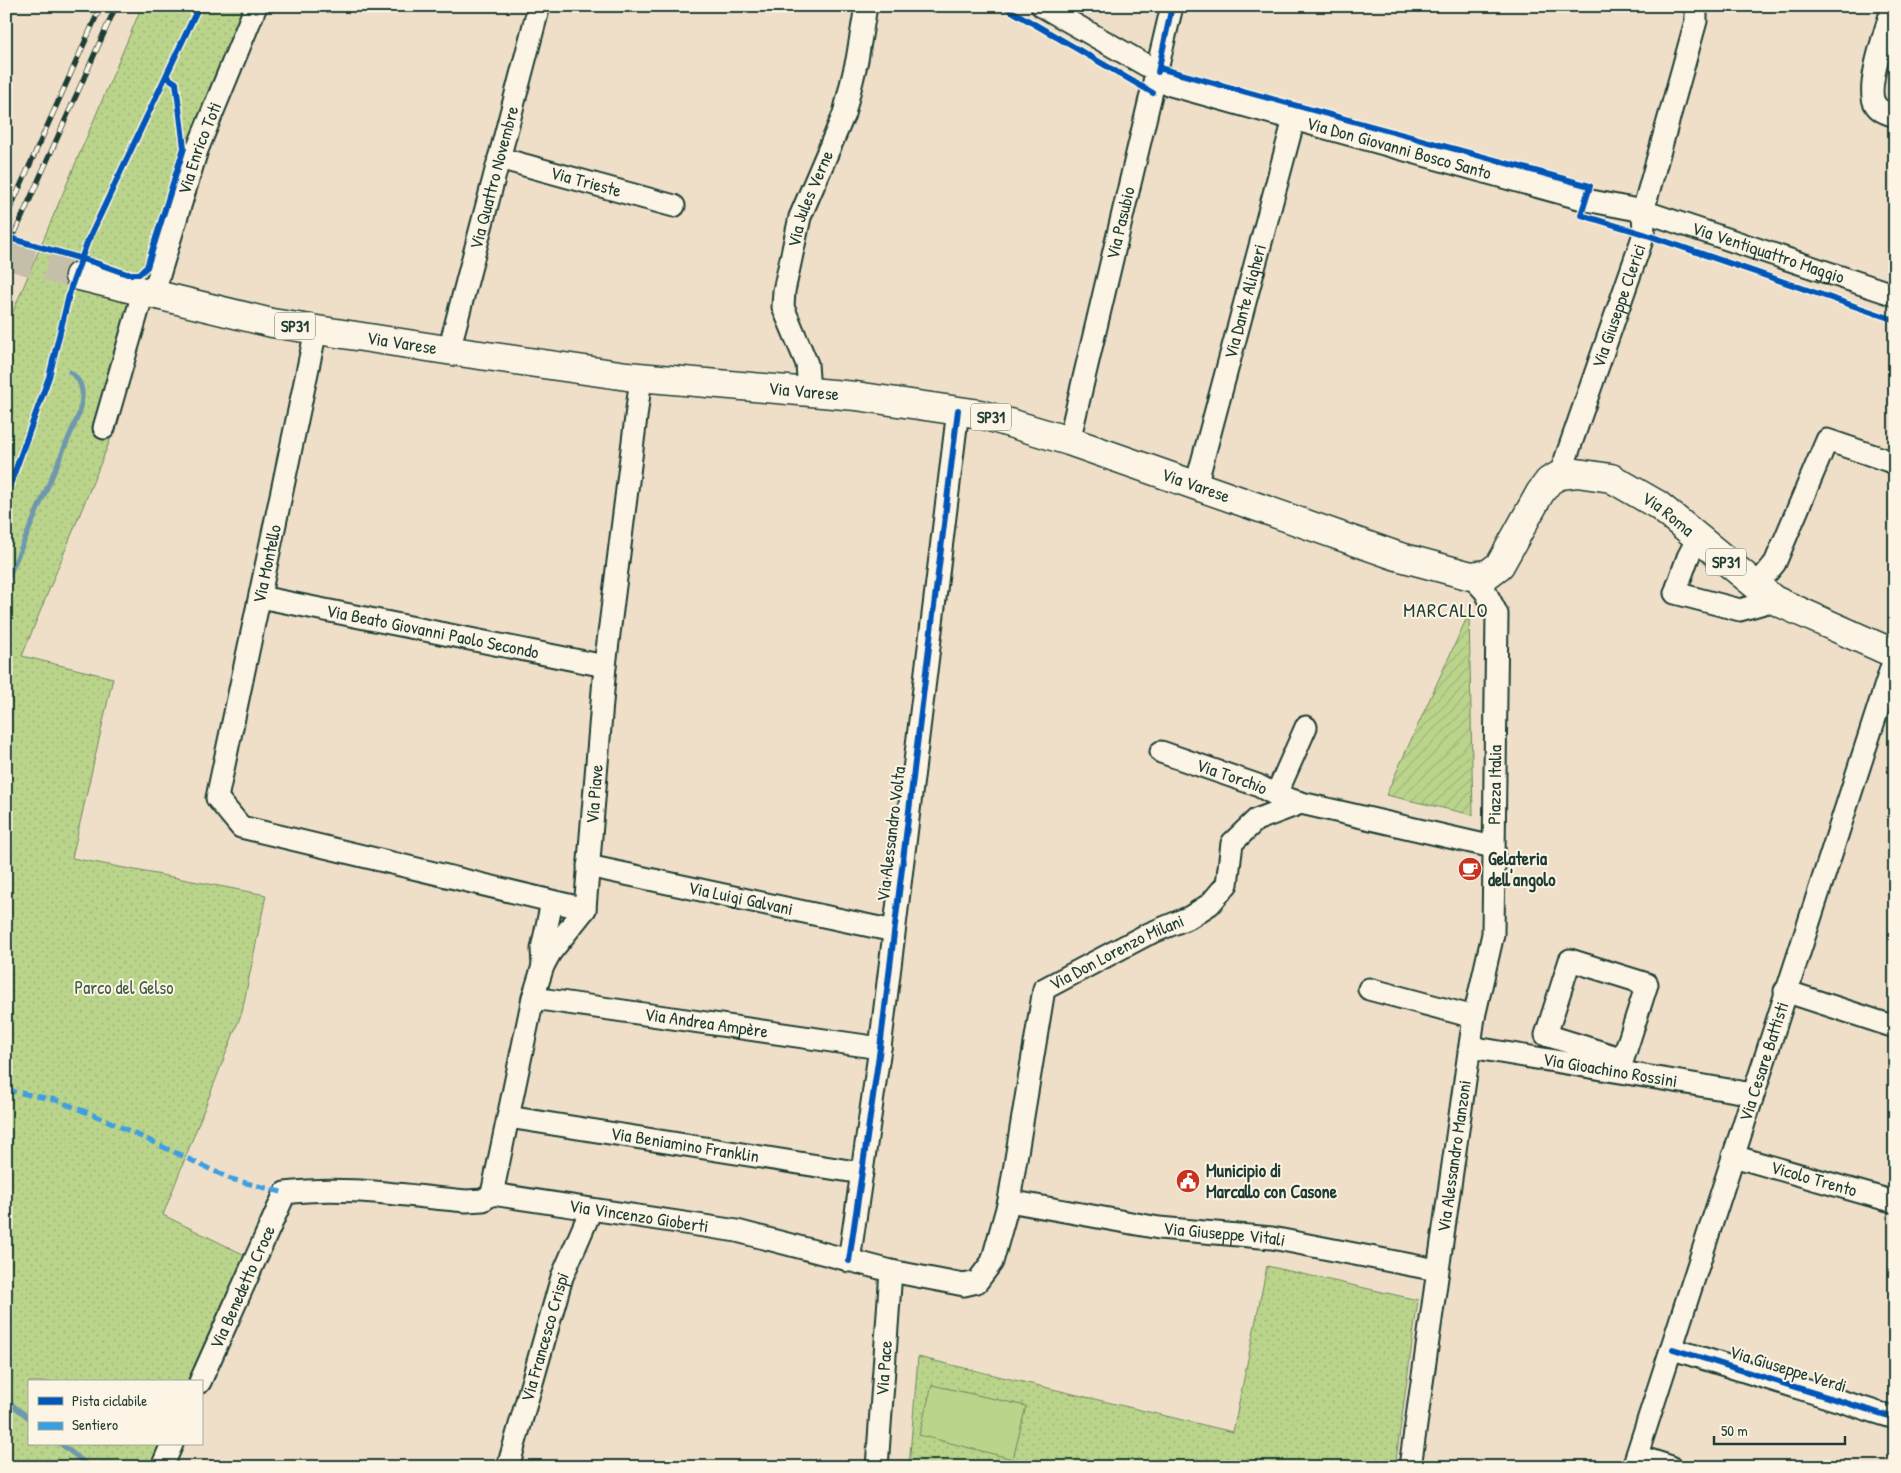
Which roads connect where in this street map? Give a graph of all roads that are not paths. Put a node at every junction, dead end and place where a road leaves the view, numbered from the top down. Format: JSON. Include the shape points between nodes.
{"nodes":[{"id":1,"x":256,"y":6,"type":"edge"},
{"id":2,"x":539,"y":6,"type":"edge"},
{"id":3,"x":866,"y":6,"type":"edge"},
{"id":4,"x":1042,"y":6,"type":"edge"},
{"id":5,"x":1172,"y":6,"type":"edge"},
{"id":6,"x":1696,"y":6,"type":"edge"},
{"id":7,"x":1893,"y":6,"type":"edge"},
{"id":8,"x":1157,"y":76,"type":"junction"},
{"id":9,"x":1895,"y":116,"type":"edge"},
{"id":10,"x":1294,"y":119,"type":"junction"},
{"id":11,"x":499,"y":158,"type":"junction"},
{"id":12,"x":674,"y":206,"type":"dead end"},
{"id":13,"x":1643,"y":211,"type":"junction"},
{"id":14,"x":80,"y":276,"type":"tunnel mouth"},
{"id":15,"x":148,"y":294,"type":"junction"},
{"id":16,"x":1895,"y":295,"type":"edge"},
{"id":17,"x":316,"y":330,"type":"junction"},
{"id":18,"x":449,"y":350,"type":"junction"},
{"id":19,"x":641,"y":377,"type":"junction"},
{"id":20,"x":809,"y":392,"type":"junction"},
{"id":21,"x":958,"y":410,"type":"junction"},
{"id":22,"x":104,"y":428,"type":"dead end"},
{"id":23,"x":1069,"y":441,"type":"junction"},
{"id":24,"x":1895,"y":463,"type":"edge"},
{"id":25,"x":1560,"y":475,"type":"junction"},
{"id":26,"x":1196,"y":485,"type":"junction"},
{"id":27,"x":1698,"y":538,"type":"junction"},
{"id":28,"x":1471,"y":576,"type":"junction"},
{"id":29,"x":1765,"y":593,"type":"junction"},
{"id":30,"x":260,"y":597,"type":"junction"},
{"id":31,"x":1895,"y":655,"type":"edge"},
{"id":32,"x":605,"y":666,"type":"junction"},
{"id":33,"x":1306,"y":727,"type":"dead end"},
{"id":34,"x":1161,"y":752,"type":"dead end"},
{"id":35,"x":1276,"y":795,"type":"junction"},
{"id":36,"x":1301,"y":803,"type":"junction"},
{"id":37,"x":1493,"y":847,"type":"junction"},
{"id":38,"x":588,"y":866,"type":"junction"},
{"id":39,"x":552,"y":902,"type":"junction"},
{"id":40,"x":585,"y":909,"type":"junction"},
{"id":41,"x":894,"y":931,"type":"junction"},
{"id":42,"x":543,"y":966,"type":"junction"},
{"id":43,"x":1369,"y":989,"type":"dead end"},
{"id":44,"x":1785,"y":991,"type":"junction"},
{"id":45,"x":533,"y":998,"type":"junction"},
{"id":46,"x":1474,"y":1017,"type":"junction"},
{"id":47,"x":1895,"y":1027,"type":"edge"},
{"id":48,"x":1470,"y":1047,"type":"junction"},
{"id":49,"x":880,"y":1048,"type":"junction"},
{"id":50,"x":1623,"y":1059,"type":"joint"},
{"id":51,"x":1753,"y":1094,"type":"junction"},
{"id":52,"x":508,"y":1117,"type":"junction"},
{"id":53,"x":1733,"y":1156,"type":"junction"},
{"id":54,"x":862,"y":1173,"type":"junction"},
{"id":55,"x":285,"y":1193,"type":"joint"},
{"id":56,"x":492,"y":1194,"type":"junction"},
{"id":57,"x":1009,"y":1201,"type":"junction"},
{"id":58,"x":1895,"y":1202,"type":"edge"},
{"id":59,"x":590,"y":1210,"type":"junction"},
{"id":60,"x":849,"y":1261,"type":"junction"},
{"id":61,"x":1437,"y":1270,"type":"junction"},
{"id":62,"x":890,"y":1271,"type":"junction"},
{"id":63,"x":985,"y":1274,"type":"joint"},
{"id":64,"x":1673,"y":1349,"type":"junction"},
{"id":65,"x":201,"y":1380,"type":"edge"},
{"id":66,"x":1895,"y":1418,"type":"edge"},
{"id":67,"x":171,"y":1446,"type":"edge"},
{"id":68,"x":1635,"y":1461,"type":"edge"},
{"id":69,"x":162,"y":1467,"type":"edge"},
{"id":70,"x":508,"y":1467,"type":"edge"},
{"id":71,"x":877,"y":1467,"type":"edge"},
{"id":72,"x":1410,"y":1467,"type":"edge"},
{"id":73,"x":1671,"y":1467,"type":"edge"}],
"edges":[{"from":1,"to":15,"type":"street","name":"Via Enrico Toti","via":[[197,150]]},
{"from":2,"to":11,"type":"street","name":"Via Quattro Novembre"},
{"from":3,"to":20,"type":"street","name":"Via Jules Verne","via":[[844,114],[800,217],[786,282],[783,307],[807,364]]},
{"from":4,"to":8,"type":"street","name":"Via Don Giovanni Bosco Santo"},
{"from":5,"to":8,"type":"street","name":"Via Pasubio"},
{"from":6,"to":13,"type":"street","name":"Via Giuseppe Clerici","via":[[1696,21]]},
{"from":7,"to":9,"type":"street","via":[[1871,88],[1874,104]]},
{"from":8,"to":10,"type":"street","name":"Via Don Giovanni Bosco Santo"},
{"from":8,"to":23,"type":"street","name":"Via Pasubio"},
{"from":10,"to":13,"type":"street","name":"Via Don Giovanni Bosco Santo","via":[[1586,200]]},
{"from":10,"to":26,"type":"street","name":"Via Dante Aligheri"},
{"from":11,"to":12,"type":"street","name":"Via Trieste"},
{"from":11,"to":18,"type":"street","name":"Via Quattro Novembre"},
{"from":13,"to":16,"type":"street","name":"Via Ventiquattro Maggio"},
{"from":13,"to":25,"type":"street","name":"Via Giuseppe Clerici","via":[[1644,234]]},
{"from":14,"to":15,"type":"main road","name":"Via Varese","number":"SP31"},
{"from":15,"to":17,"type":"main road","name":"Via Varese","number":"SP31"},
{"from":15,"to":22,"type":"street","name":"Via Enrico Toti"},
{"from":17,"to":18,"type":"main road","name":"Via Varese","number":"SP31"},
{"from":17,"to":30,"type":"street","name":"Via Montello"},
{"from":18,"to":19,"type":"main road","name":"Via Varese","number":"SP31"},
{"from":19,"to":20,"type":"main road","name":"Via Varese","number":"SP31"},
{"from":19,"to":32,"type":"street","name":"Via Piave"},
{"from":20,"to":21,"type":"main road","name":"Via Varese","number":"SP31"},
{"from":21,"to":23,"type":"main road","name":"Via Varese","number":"SP31"},
{"from":21,"to":41,"type":"street","name":"Via Alessandro Volta"},
{"from":23,"to":26,"type":"main road","name":"Via Varese","number":"SP31"},
{"from":24,"to":29,"type":"street","via":[[1827,440]]},
{"from":25,"to":27,"type":"main road","name":"Via Roma","number":"SP31","via":[[1577,473],[1611,478],[1658,505]]},
{"from":25,"to":28,"type":"main road","name":"Via Giuseppe Clerici","via":[[1549,481],[1540,493],[1504,558],[1493,571]]},
{"from":26,"to":28,"type":"main road","name":"Via Varese","number":"SP31","via":[[1397,556]]},
{"from":27,"to":29,"type":"main road","name":"Via Roma","number":"SP31"},
{"from":27,"to":29,"type":"street","via":[[1675,593],[1740,610]]},
{"from":28,"to":37,"type":"street","name":"Piazza Italia","via":[[1485,591],[1497,614]]},
{"from":29,"to":31,"type":"main road","name":"Via Roma","number":"SP31"},
{"from":30,"to":32,"type":"street","name":"Via Beato Giovanni Paolo Secondo"},
{"from":30,"to":39,"type":"street","name":"Via Montello","via":[[217,798],[241,827]]},
{"from":31,"to":44,"type":"street","name":"Via Cesare Battisti"},
{"from":32,"to":38,"type":"street","name":"Via Piave"},
{"from":33,"to":35,"type":"street"},
{"from":34,"to":35,"type":"street","name":"Via Torchio","via":[[1257,784]]},
{"from":35,"to":36,"type":"street","name":"Via Torchio"},
{"from":36,"to":37,"type":"street","name":"Piazza Italia"},
{"from":36,"to":57,"type":"street","name":"Via Don Lorenzo Milani","via":[[1256,820],[1232,843],[1227,884],[1210,904],[1044,989]]},
{"from":37,"to":46,"type":"street","name":"Via Alessandro Manzoni","via":[[1493,934]]},
{"from":38,"to":40,"type":"street","name":"Via Piave"},
{"from":38,"to":41,"type":"street","name":"Via Luigi Galvani"},
{"from":39,"to":40,"type":"street"},
{"from":39,"to":42,"type":"street","via":[[542,949]]},
{"from":40,"to":42,"type":"street"},
{"from":41,"to":49,"type":"street","name":"Via Alessandro Volta"},
{"from":42,"to":45,"type":"street"},
{"from":43,"to":46,"type":"street"},
{"from":44,"to":47,"type":"street"},
{"from":44,"to":51,"type":"street","name":"Via Cesare Battisti"},
{"from":45,"to":49,"type":"street","name":"Via Andrea Ampère"},
{"from":45,"to":52,"type":"street"},
{"from":46,"to":48,"type":"street","name":"Via Alessandro Manzoni"},
{"from":48,"to":51,"type":"street","name":"Via Gioachino Rossini"},
{"from":48,"to":61,"type":"street","name":"Via Alessandro Manzoni"},
{"from":49,"to":54,"type":"street","name":"Via Alessandro Volta"},
{"from":50,"to":50,"type":"street","via":[[1546,1035],[1570,960],[1646,984]]},
{"from":51,"to":53,"type":"street","name":"Via Cesare Battisti"},
{"from":52,"to":54,"type":"street","name":"Via Beniamino Franklin"},
{"from":52,"to":56,"type":"street"},
{"from":53,"to":58,"type":"street","name":"Vicolo Trento"},
{"from":53,"to":64,"type":"street","name":"Via Cesare Battisti"},
{"from":54,"to":60,"type":"street","name":"Via Alessandro Volta"},
{"from":55,"to":56,"type":"street","name":"Via Vincenzo Gioberti","via":[[337,1190],[466,1201],[482,1200]]},
{"from":55,"to":65,"type":"street","name":"Via Benedetto Croce"},
{"from":56,"to":59,"type":"street","name":"Via Vincenzo Gioberti"},
{"from":57,"to":61,"type":"street","name":"Via Giuseppe Vitali","via":[[1159,1228],[1272,1238]]},
{"from":57,"to":63,"type":"street","name":"Via Don Lorenzo Milani","via":[[997,1248]]},
{"from":59,"to":60,"type":"street","name":"Via Vincenzo Gioberti","via":[[737,1231]]},
{"from":59,"to":70,"type":"street","name":"Via Francesco Crispi","via":[[562,1277]]},
{"from":60,"to":62,"type":"street","name":"Via Vincenzo Gioberti"},
{"from":61,"to":72,"type":"street","name":"Via Alessandro Manzoni"},
{"from":62,"to":63,"type":"street","name":"Via Vincenzo Gioberti","via":[[964,1285],[977,1282]]},
{"from":62,"to":71,"type":"street","name":"Via Pace"},
{"from":64,"to":66,"type":"street","name":"Via Giuseppe Verdi"},
{"from":64,"to":68,"type":"street","name":"Via Cesare Battisti"},
{"from":67,"to":69,"type":"street"},
{"from":68,"to":73,"type":"street"}]}
